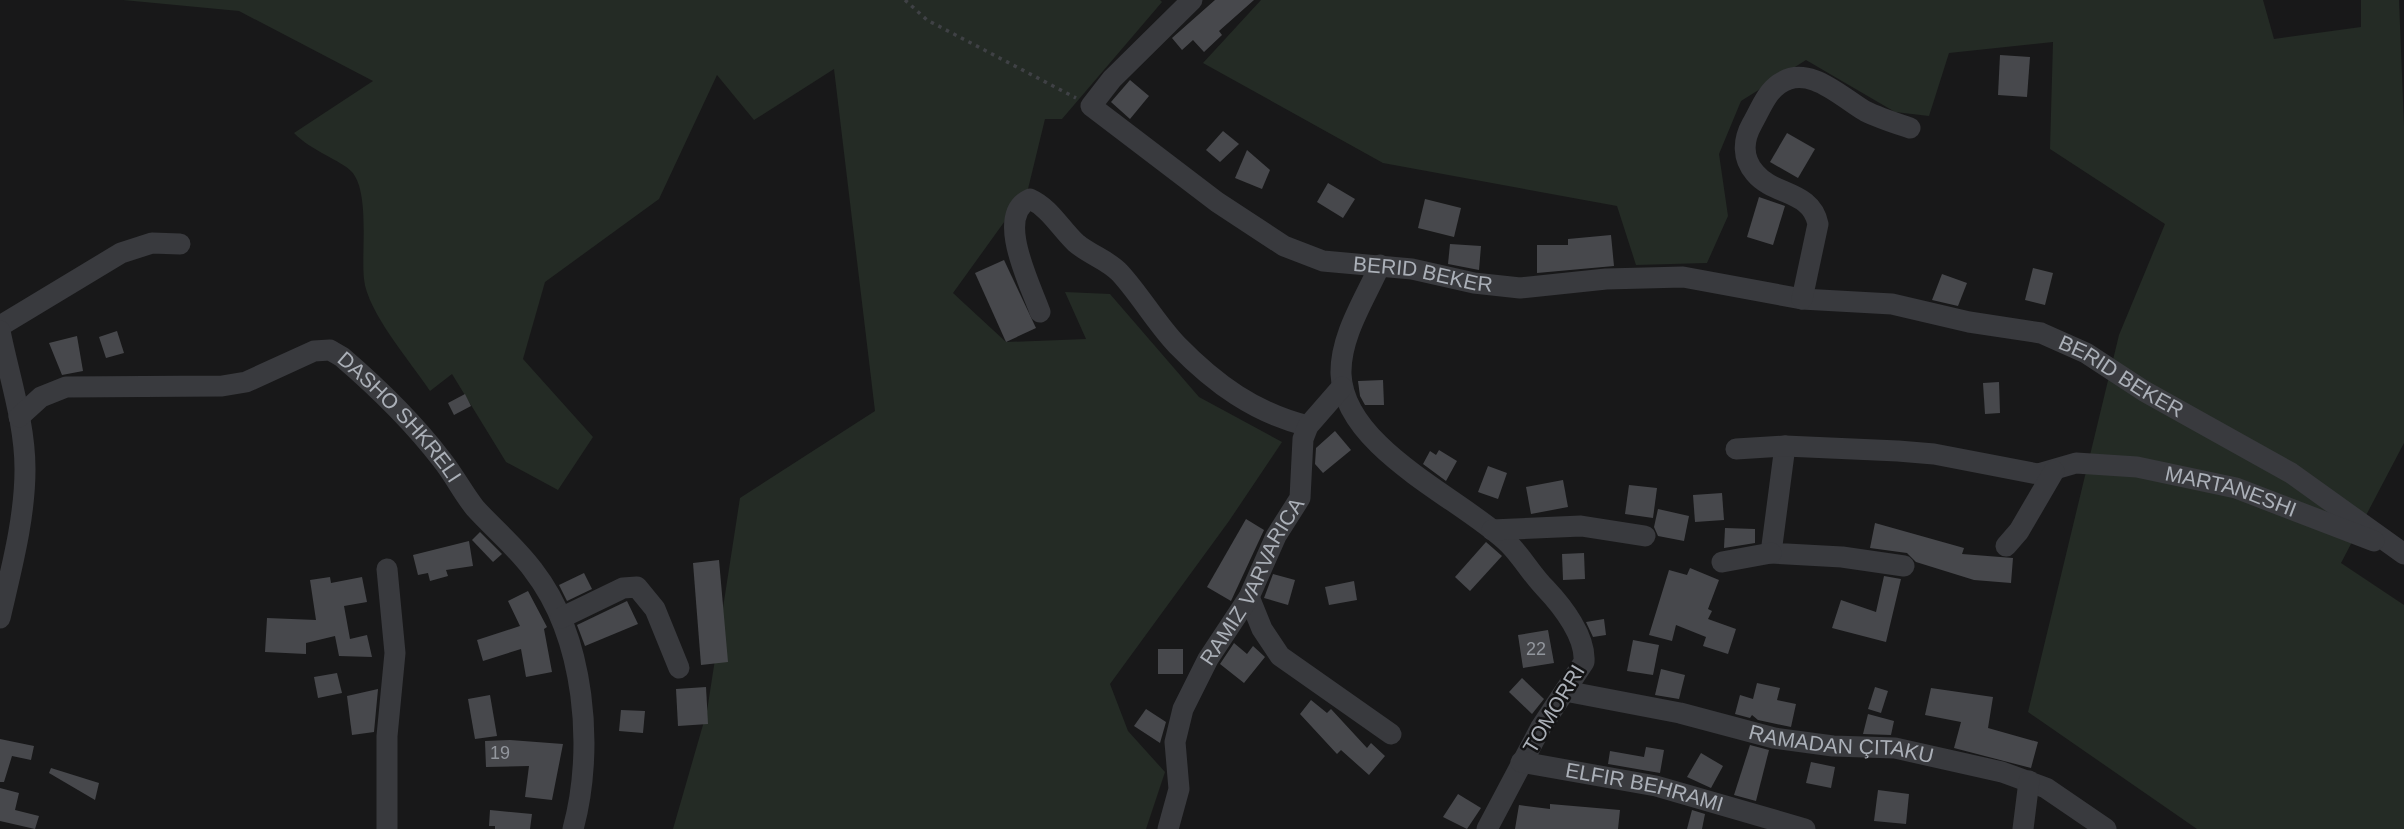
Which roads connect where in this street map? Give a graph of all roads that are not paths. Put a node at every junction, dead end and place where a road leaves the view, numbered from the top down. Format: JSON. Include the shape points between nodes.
{"nodes":[{"id":1,"x":1192,"y":0,"type":"edge"},
{"id":2,"x":1910,"y":128,"type":"dead end"},
{"id":3,"x":180,"y":244,"type":"dead end"},
{"id":4,"x":1380,"y":265,"type":"junction"},
{"id":5,"x":1802,"y":299,"type":"junction"},
{"id":6,"x":1040,"y":312,"type":"dead end"},
{"id":7,"x":0,"y":326,"type":"edge"},
{"id":8,"x":0,"y":331,"type":"edge"},
{"id":9,"x":1342,"y":387,"type":"junction"},
{"id":10,"x":11,"y":409,"type":"edge"},
{"id":11,"x":1308,"y":426,"type":"junction"},
{"id":12,"x":1785,"y":446,"type":"junction"},
{"id":13,"x":1736,"y":449,"type":"dead end"},
{"id":14,"x":2054,"y":471,"type":"junction"},
{"id":15,"x":1492,"y":530,"type":"junction"},
{"id":16,"x":1645,"y":536,"type":"dead end"},
{"id":17,"x":2006,"y":546,"type":"dead end"},
{"id":18,"x":1771,"y":553,"type":"junction"},
{"id":19,"x":2403,"y":553,"type":"edge"},
{"id":20,"x":1722,"y":562,"type":"dead end"},
{"id":21,"x":1904,"y":566,"type":"dead end"},
{"id":22,"x":387,"y":569,"type":"dead end"},
{"id":23,"x":1249,"y":597,"type":"junction"},
{"id":24,"x":0,"y":618,"type":"edge"},
{"id":25,"x":561,"y":618,"type":"junction"},
{"id":26,"x":679,"y":667,"type":"dead end"},
{"id":27,"x":1565,"y":691,"type":"junction"},
{"id":28,"x":1391,"y":734,"type":"dead end"},
{"id":29,"x":1521,"y":762,"type":"junction"},
{"id":30,"x":2029,"y":781,"type":"junction"},
{"id":31,"x":387,"y":829,"type":"edge"},
{"id":32,"x":573,"y":829,"type":"edge"},
{"id":33,"x":1168,"y":829,"type":"edge"},
{"id":34,"x":1488,"y":829,"type":"edge"},
{"id":35,"x":1805,"y":829,"type":"edge"},
{"id":36,"x":2023,"y":829,"type":"edge"},
{"id":37,"x":2106,"y":829,"type":"edge"}],
"edges":[{"from":1,"to":4,"type":"street","name":"BERID BEKER","via":[[1091,106],[1217,202],[1284,246],[1323,261]]},
{"from":2,"to":5,"type":"street","via":[[1866,111],[1816,80],[1791,78],[1770,92],[1749,130],[1746,158],[1761,180],[1806,202],[1816,216]]},
{"from":3,"to":7,"type":"street","via":[[152,243],[121,253]]},
{"from":4,"to":5,"type":"street","name":"BERID BEKER","via":[[1496,287],[1682,277]]},
{"from":4,"to":9,"type":"street","via":[[1349,333],[1342,358]]},
{"from":5,"to":19,"type":"street","name":"BERID BEKER","via":[[1892,304],[2065,341],[2291,473]]},
{"from":6,"to":11,"type":"street","via":[[1014,232],[1014,215],[1021,203],[1030,199],[1076,243],[1119,272],[1177,344],[1212,376],[1252,406]]},
{"from":8,"to":10,"type":"street"},
{"from":9,"to":11,"type":"street"},
{"from":9,"to":15,"type":"street","name":"TOMORRI","via":[[1362,422],[1393,457],[1433,491]]},
{"from":10,"to":24,"type":"street","via":[[25,469]]},
{"from":10,"to":25,"type":"street","name":"DASHO SHKRELI","via":[[66,387],[246,382],[314,351],[330,350],[417,429],[474,506],[533,569]]},
{"from":11,"to":23,"type":"street","name":"RAMIZ VARVARICA","via":[[1303,439],[1300,498],[1276,536]]},
{"from":12,"to":13,"type":"street","name":"MARTANESHI"},
{"from":12,"to":14,"type":"street","name":"MARTANESHI","via":[[1934,454],[2038,474]]},
{"from":12,"to":18,"type":"street"},
{"from":14,"to":17,"type":"street"},
{"from":14,"to":19,"type":"street","name":"MARTANESHI","via":[[2065,465],[2094,463],[2192,477],[2275,501]]},
{"from":15,"to":16,"type":"street","via":[[1581,526]]},
{"from":15,"to":27,"type":"street","name":"TOMORRI","via":[[1558,601],[1581,642],[1584,662]]},
{"from":18,"to":20,"type":"street"},
{"from":18,"to":21,"type":"street"},
{"from":22,"to":31,"type":"street","via":[[395,653],[387,736]]},
{"from":23,"to":28,"type":"street","via":[[1280,656]]},
{"from":23,"to":33,"type":"street","name":"RAMIZ VARVARICA","via":[[1197,678],[1176,728],[1179,789]]},
{"from":25,"to":26,"type":"street","via":[[623,588],[637,587],[655,609]]},
{"from":25,"to":32,"type":"street","name":"DASHO SHKRELI","via":[[577,680],[585,748],[583,786]]},
{"from":27,"to":29,"type":"street","name":"TOMORRI"},
{"from":27,"to":30,"type":"street","name":"RAMADAN ÇITAKU","via":[[1680,713],[1774,738],[1917,752]]},
{"from":29,"to":34,"type":"street","name":"TOMORRI"},
{"from":29,"to":35,"type":"street","name":"ELFIR BEHRAMI","via":[[1656,786]]},
{"from":30,"to":36,"type":"street"},
{"from":30,"to":37,"type":"street","name":"RAMADAN ÇITAKU","via":[[2071,802]]}]}
